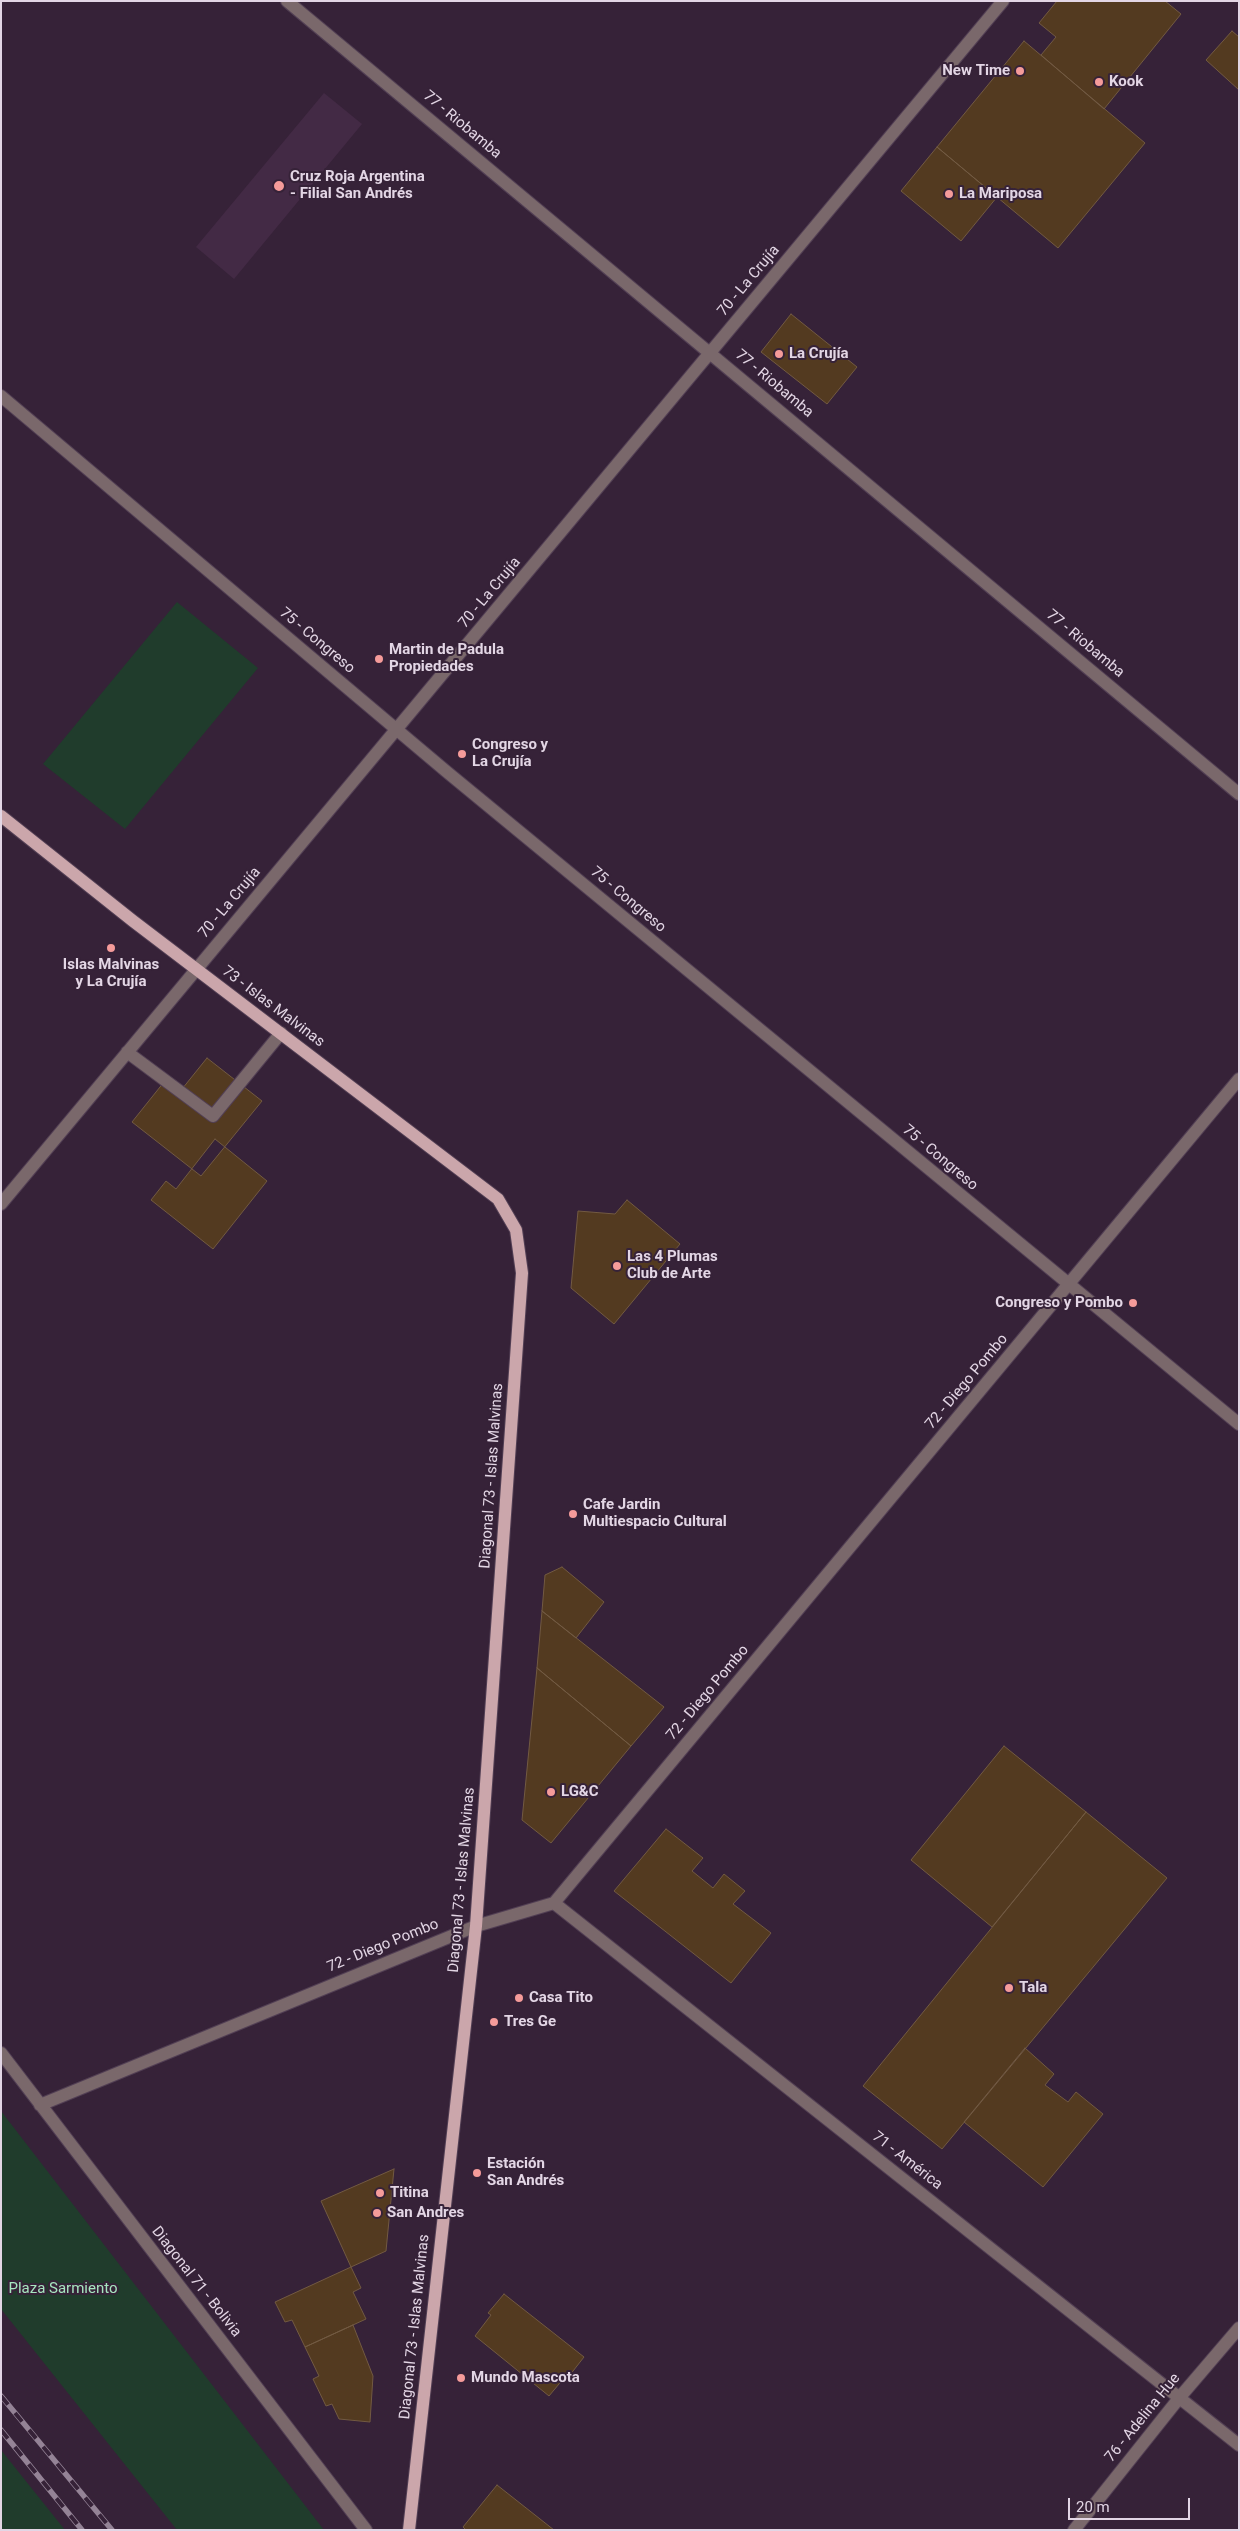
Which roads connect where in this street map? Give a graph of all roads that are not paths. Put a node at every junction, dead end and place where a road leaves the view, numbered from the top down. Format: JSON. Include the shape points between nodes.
{"nodes":[{"id":1,"x":287,"y":1,"type":"edge"},
{"id":2,"x":1003,"y":1,"type":"edge"},
{"id":3,"x":712,"y":352,"type":"junction"},
{"id":4,"x":1,"y":396,"type":"edge"},
{"id":5,"x":397,"y":728,"type":"junction"},
{"id":6,"x":1239,"y":794,"type":"edge"},
{"id":7,"x":1,"y":816,"type":"edge"},
{"id":8,"x":196,"y":968,"type":"junction"},
{"id":9,"x":281,"y":1033,"type":"junction"},
{"id":10,"x":127,"y":1052,"type":"junction"},
{"id":11,"x":1239,"y":1078,"type":"edge"},
{"id":12,"x":1,"y":1204,"type":"edge"},
{"id":13,"x":516,"y":1230,"type":"joint"},
{"id":14,"x":1068,"y":1285,"type":"junction"},
{"id":15,"x":1239,"y":1424,"type":"edge"},
{"id":16,"x":554,"y":1903,"type":"junction"},
{"id":17,"x":476,"y":1926,"type":"junction"},
{"id":18,"x":1,"y":2053,"type":"edge"},
{"id":19,"x":40,"y":2105,"type":"junction"},
{"id":20,"x":1239,"y":2328,"type":"edge"},
{"id":21,"x":1180,"y":2397,"type":"junction"},
{"id":22,"x":1239,"y":2445,"type":"edge"},
{"id":23,"x":366,"y":2530,"type":"edge"},
{"id":24,"x":409,"y":2530,"type":"edge"},
{"id":25,"x":1074,"y":2530,"type":"edge"}],
"edges":[{"from":1,"to":3,"type":"street","name":"77 - Riobamba"},
{"from":2,"to":3,"type":"street","name":"70 - La Crujía"},
{"from":3,"to":5,"type":"street","name":"70 - La Crujía"},
{"from":3,"to":6,"type":"street","name":"77 - Riobamba"},
{"from":4,"to":5,"type":"street","name":"75 - Congreso"},
{"from":5,"to":8,"type":"street","name":"70 - La Crujía"},
{"from":5,"to":14,"type":"street","name":"75 - Congreso"},
{"from":7,"to":8,"type":"main road","name":"73 - Islas Malvinas"},
{"from":8,"to":9,"type":"main road","name":"73 - Islas Malvinas"},
{"from":8,"to":10,"type":"street","name":"70 - La Crujía"},
{"from":9,"to":10,"type":"street","via":[[214,1116]]},
{"from":9,"to":13,"type":"main road","name":"73 - Islas Malvinas","via":[[498,1199]]},
{"from":10,"to":12,"type":"street","name":"70 - La Crujía"},
{"from":11,"to":14,"type":"street","name":"72 - Diego Pombo"},
{"from":13,"to":17,"type":"main road","name":"Diagonal 73 - Islas Malvinas","via":[[522,1273]]},
{"from":14,"to":15,"type":"street","name":"75 - Congreso"},
{"from":14,"to":16,"type":"street","name":"72 - Diego Pombo"},
{"from":16,"to":17,"type":"street","name":"72 - Diego Pombo"},
{"from":16,"to":21,"type":"street","name":"71 - América"},
{"from":17,"to":19,"type":"street","name":"72 - Diego Pombo"},
{"from":17,"to":24,"type":"main road","name":"Diagonal 73 - Islas Malvinas"},
{"from":18,"to":19,"type":"street","name":"Diagonal 71 - Bolivia"},
{"from":19,"to":23,"type":"street","name":"Diagonal 71 - Bolivia"},
{"from":20,"to":21,"type":"street","name":"76 - Adelina Hue"},
{"from":21,"to":22,"type":"street","name":"71 - América"},
{"from":21,"to":25,"type":"street","name":"76 - Adelina Hue"}]}
